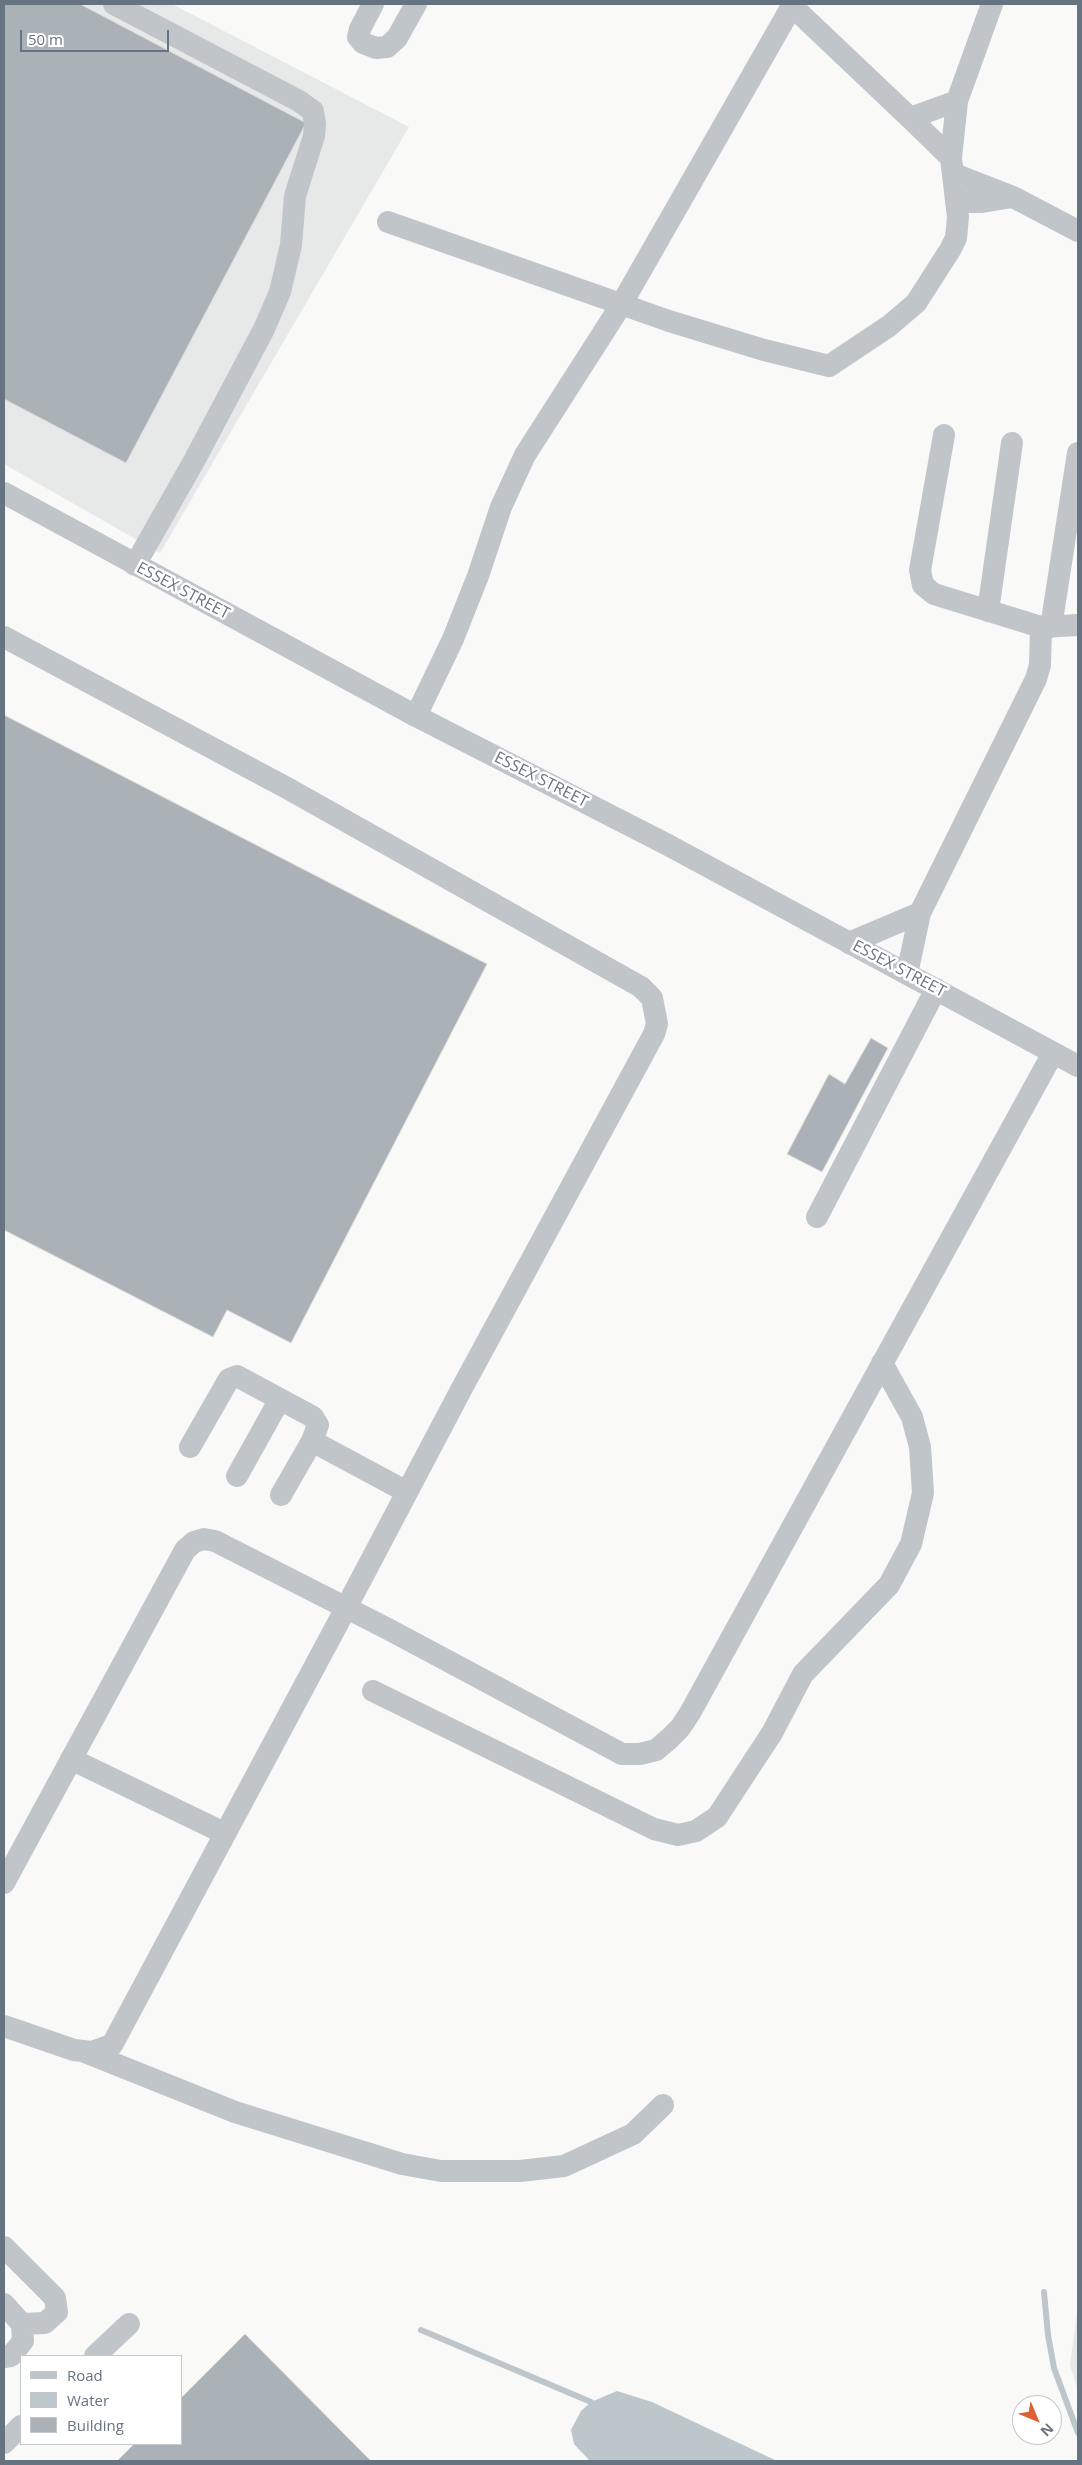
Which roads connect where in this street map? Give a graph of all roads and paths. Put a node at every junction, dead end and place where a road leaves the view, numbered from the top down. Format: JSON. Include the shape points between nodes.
{"nodes":[{"id":1,"x":114,"y":4,"type":"edge"},
{"id":2,"x":373,"y":4,"type":"edge"},
{"id":3,"x":416,"y":4,"type":"edge"},
{"id":4,"x":992,"y":4,"type":"edge"},
{"id":5,"x":791,"y":5,"type":"edge"},
{"id":6,"x":957,"y":101,"type":"junction"},
{"id":7,"x":910,"y":118,"type":"junction"},
{"id":8,"x":952,"y":166,"type":"junction"},
{"id":9,"x":1013,"y":197,"type":"junction"},
{"id":10,"x":956,"y":202,"type":"junction"},
{"id":11,"x":388,"y":222,"type":"dead end"},
{"id":12,"x":1078,"y":230,"type":"edge"},
{"id":13,"x":621,"y":305,"type":"junction"},
{"id":14,"x":944,"y":434,"type":"dead end"},
{"id":15,"x":1012,"y":443,"type":"dead end"},
{"id":16,"x":1078,"y":453,"type":"edge"},
{"id":17,"x":4,"y":493,"type":"edge"},
{"id":18,"x":135,"y":565,"type":"junction"},
{"id":19,"x":988,"y":611,"type":"junction"},
{"id":20,"x":1078,"y":625,"type":"edge"},
{"id":21,"x":1046,"y":627,"type":"junction"},
{"id":22,"x":4,"y":637,"type":"edge"},
{"id":23,"x":416,"y":716,"type":"junction"},
{"id":24,"x":920,"y":913,"type":"junction"},
{"id":25,"x":849,"y":943,"type":"junction"},
{"id":26,"x":907,"y":974,"type":"junction"},
{"id":27,"x":936,"y":989,"type":"junction"},
{"id":28,"x":1053,"y":1053,"type":"junction"},
{"id":29,"x":1078,"y":1066,"type":"edge"},
{"id":30,"x":817,"y":1217,"type":"dead end"},
{"id":31,"x":882,"y":1363,"type":"junction"},
{"id":32,"x":280,"y":1399,"type":"junction"},
{"id":33,"x":312,"y":1441,"type":"junction"},
{"id":34,"x":190,"y":1448,"type":"dead end"},
{"id":35,"x":237,"y":1476,"type":"dead end"},
{"id":36,"x":407,"y":1492,"type":"junction"},
{"id":37,"x":281,"y":1495,"type":"dead end"},
{"id":38,"x":346,"y":1608,"type":"junction"},
{"id":39,"x":373,"y":1691,"type":"dead end"},
{"id":40,"x":71,"y":1759,"type":"junction"},
{"id":41,"x":224,"y":1833,"type":"junction"},
{"id":42,"x":4,"y":1883,"type":"edge"},
{"id":43,"x":4,"y":2026,"type":"edge"},
{"id":44,"x":85,"y":2052,"type":"junction"},
{"id":45,"x":663,"y":2105,"type":"dead end"},
{"id":46,"x":4,"y":2247,"type":"edge"},
{"id":47,"x":4,"y":2304,"type":"edge"},
{"id":48,"x":22,"y":2324,"type":"junction"},
{"id":49,"x":129,"y":2324,"type":"dead end"},
{"id":50,"x":96,"y":2355,"type":"edge"},
{"id":51,"x":4,"y":2357,"type":"edge"},
{"id":52,"x":20,"y":2427,"type":"edge"},
{"id":53,"x":4,"y":2443,"type":"edge"}],
"edges":[{"from":1,"to":18,"type":"street","via":[[300,101],[313,111],[316,124],[295,196],[290,245],[280,292],[264,329],[194,461]]},
{"from":2,"to":3,"type":"street","via":[[358,37],[363,43],[376,48],[386,47],[397,38]]},
{"from":4,"to":6,"type":"street"},
{"from":5,"to":7,"type":"street"},
{"from":5,"to":13,"type":"street"},
{"from":6,"to":7,"type":"street"},
{"from":6,"to":8,"type":"street"},
{"from":7,"to":8,"type":"street"},
{"from":8,"to":9,"type":"street"},
{"from":8,"to":10,"type":"street"},
{"from":9,"to":10,"type":"street"},
{"from":9,"to":12,"type":"street"},
{"from":10,"to":13,"type":"street","via":[[956,238],[916,303],[890,326],[828,366],[764,350]]},
{"from":11,"to":13,"type":"street"},
{"from":13,"to":23,"type":"street","via":[[538,432],[513,478],[453,639]]},
{"from":14,"to":19,"type":"street","via":[[920,570],[923,585],[934,594]]},
{"from":15,"to":19,"type":"street"},
{"from":16,"to":21,"type":"street"},
{"from":17,"to":18,"type":"street","name":"ESSEX STREET"},
{"from":18,"to":23,"type":"street","name":"ESSEX STREET"},
{"from":19,"to":21,"type":"street"},
{"from":20,"to":21,"type":"street"},
{"from":21,"to":24,"type":"street","via":[[1036,679]]},
{"from":22,"to":36,"type":"street","via":[[287,788],[641,987],[652,998],[657,1024],[654,1034]]},
{"from":23,"to":25,"type":"street","name":"ESSEX STREET","via":[[668,845]]},
{"from":24,"to":25,"type":"street"},
{"from":24,"to":26,"type":"street"},
{"from":25,"to":26,"type":"street","name":"ESSEX STREET"},
{"from":26,"to":27,"type":"street","name":"ESSEX STREET"},
{"from":27,"to":28,"type":"street","name":"ESSEX STREET"},
{"from":27,"to":30,"type":"street"},
{"from":28,"to":29,"type":"street","name":"ESSEX STREET"},
{"from":28,"to":31,"type":"street"},
{"from":31,"to":38,"type":"street","via":[[690,1713],[680,1728],[656,1750],[622,1754]]},
{"from":31,"to":39,"type":"street","via":[[912,1417],[920,1447],[923,1493],[910,1544],[890,1585],[803,1674],[772,1733],[717,1818],[696,1831],[678,1835],[654,1830]]},
{"from":32,"to":33,"type":"street","via":[[316,1421],[317,1430]]},
{"from":32,"to":34,"type":"street","via":[[237,1376],[230,1379]]},
{"from":32,"to":35,"type":"street"},
{"from":33,"to":36,"type":"street"},
{"from":33,"to":37,"type":"street"},
{"from":36,"to":38,"type":"street"},
{"from":38,"to":40,"type":"street","via":[[215,1541],[204,1539],[194,1542],[185,1550]]},
{"from":38,"to":41,"type":"street"},
{"from":40,"to":41,"type":"street"},
{"from":40,"to":42,"type":"street"},
{"from":41,"to":44,"type":"street","via":[[112,2045],[99,2051]]},
{"from":43,"to":44,"type":"street","via":[[58,2047]]},
{"from":44,"to":45,"type":"street","via":[[235,2112],[402,2164],[441,2171],[520,2171],[564,2166],[634,2134]]},
{"from":46,"to":48,"type":"street","via":[[56,2298],[57,2312],[45,2323]]},
{"from":47,"to":48,"type":"street"},
{"from":48,"to":51,"type":"street","via":[[23,2341],[11,2356]]},
{"from":49,"to":50,"type":"street"},
{"from":52,"to":53,"type":"street"}]}
